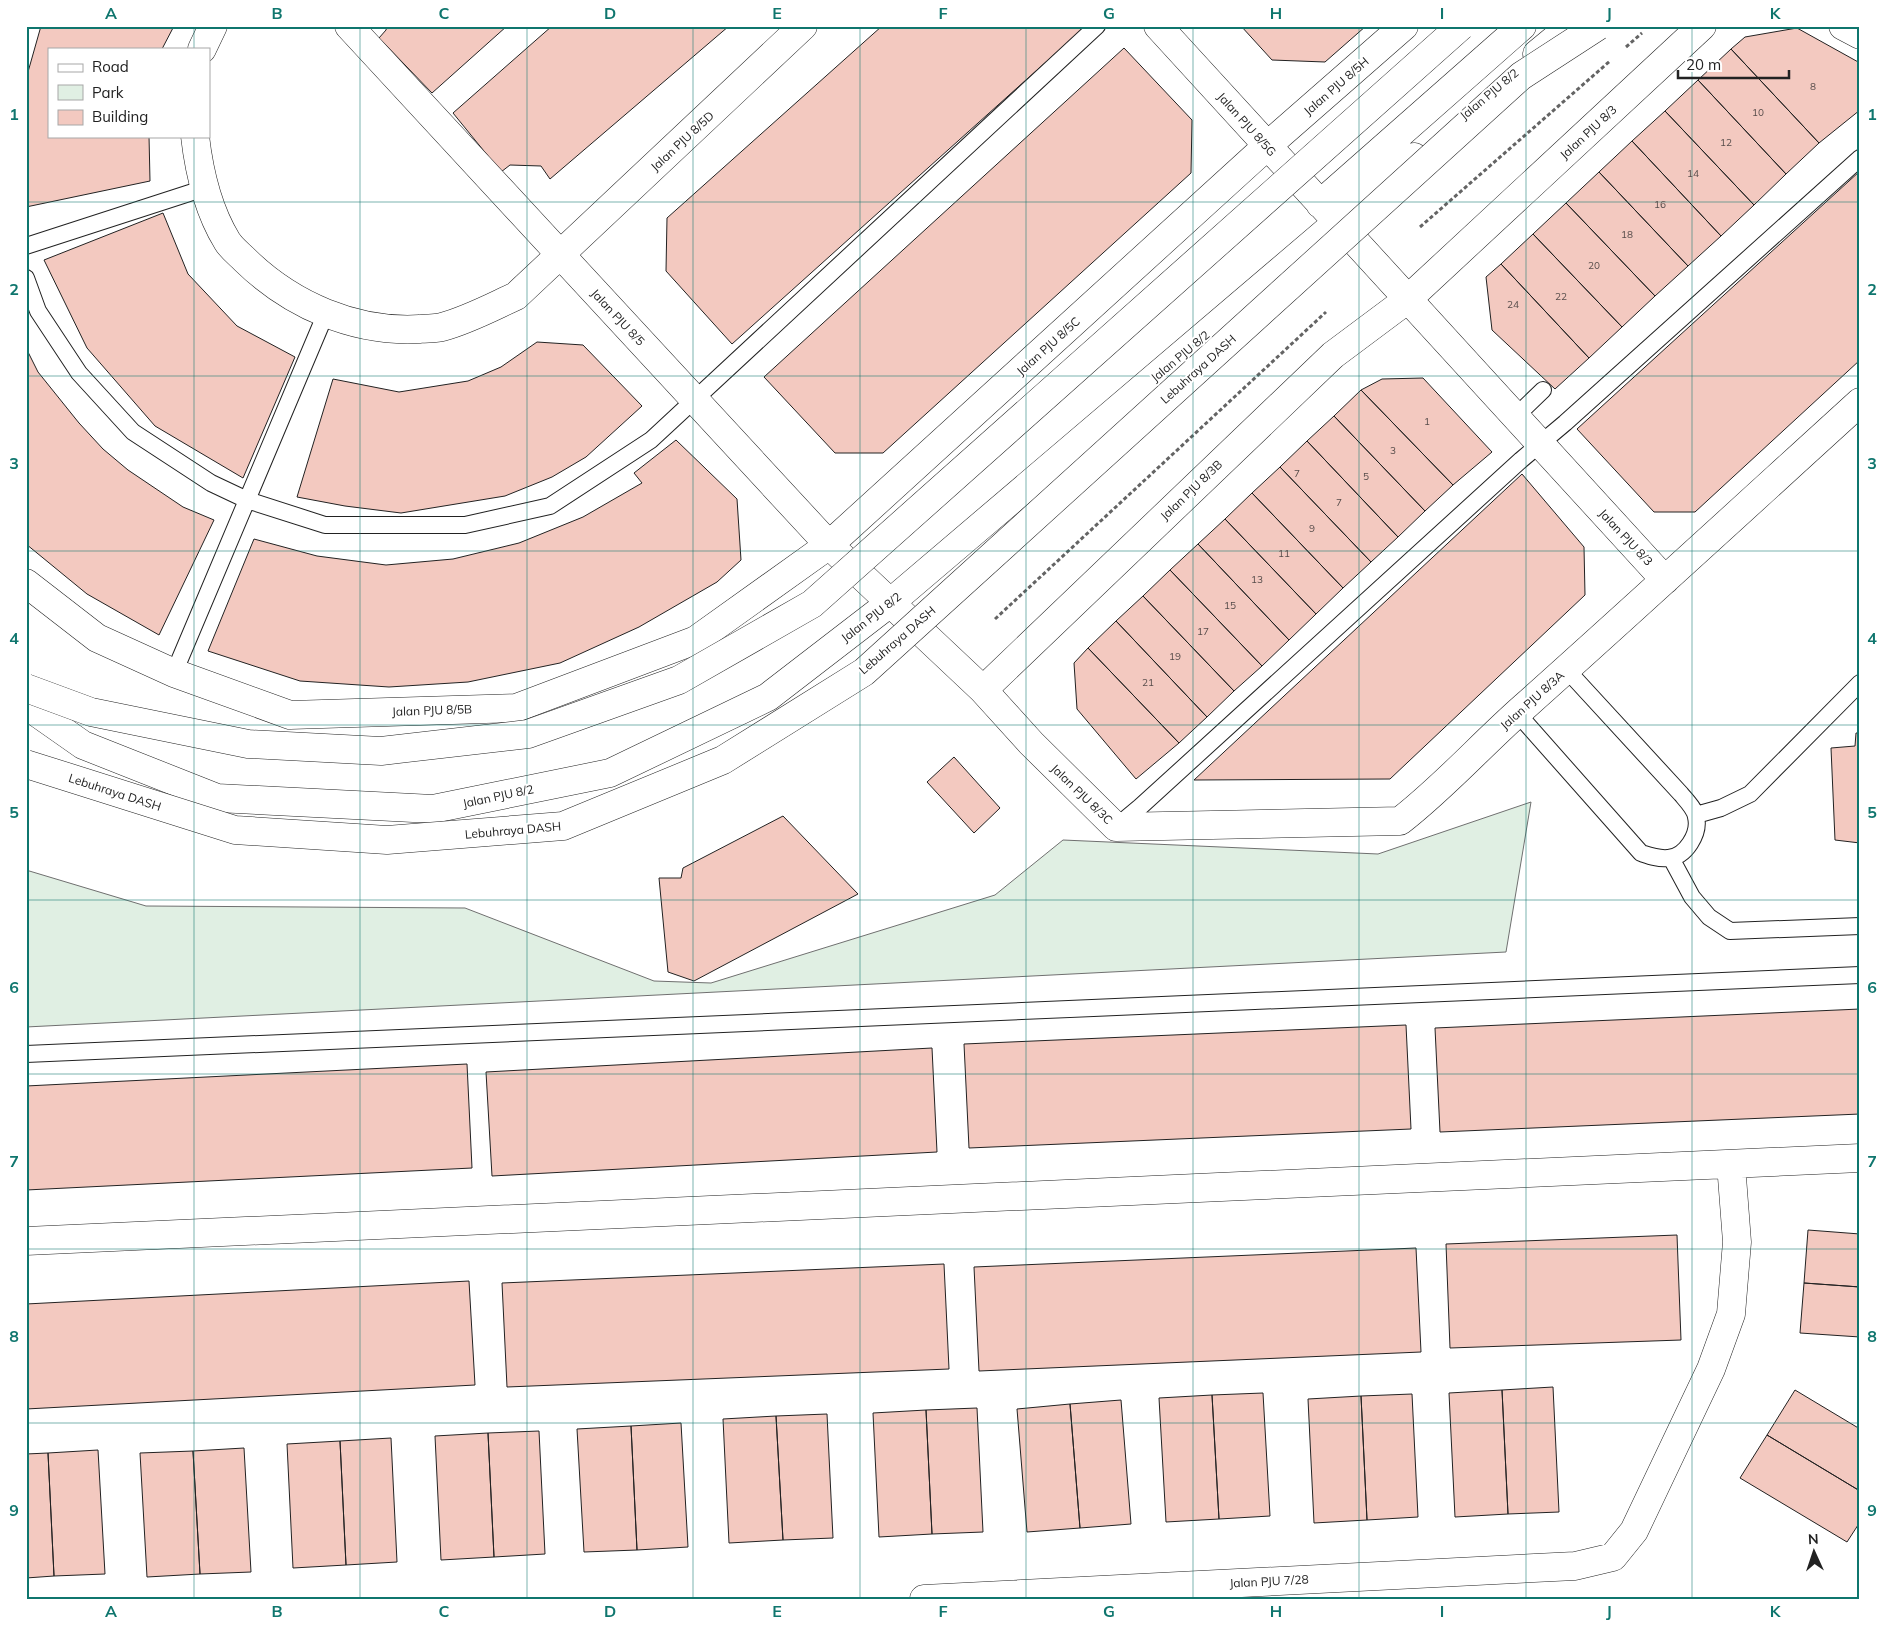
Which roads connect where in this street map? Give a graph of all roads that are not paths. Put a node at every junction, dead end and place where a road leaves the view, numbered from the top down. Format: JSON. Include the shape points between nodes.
{"nodes":[{"id":1,"x":212,"y":26,"type":"edge"},
{"id":2,"x":349,"y":26,"type":"edge"},
{"id":3,"x":803,"y":26,"type":"edge"},
{"id":4,"x":1097,"y":26,"type":"edge"},
{"id":5,"x":1158,"y":26,"type":"edge"},
{"id":6,"x":1404,"y":26,"type":"edge"},
{"id":7,"x":1461,"y":26,"type":"edge"},
{"id":8,"x":1522,"y":26,"type":"edge"},
{"id":9,"x":1571,"y":26,"type":"edge"},
{"id":10,"x":1598,"y":26,"type":"edge"},
{"id":11,"x":1702,"y":26,"type":"edge"},
{"id":12,"x":1843,"y":26,"type":"edge"},
{"id":13,"x":1860,"y":35,"type":"edge"},
{"id":14,"x":202,"y":48,"type":"edge"},
{"id":15,"x":194,"y":138,"type":"edge"},
{"id":16,"x":1267,"y":146,"type":"junction"},
{"id":17,"x":1860,"y":158,"type":"edge"},
{"id":18,"x":205,"y":188,"type":"junction"},
{"id":19,"x":1328,"y":213,"type":"junction"},
{"id":20,"x":26,"y":246,"type":"edge"},
{"id":21,"x":561,"y":255,"type":"junction"},
{"id":22,"x":26,"y":278,"type":"edge"},
{"id":23,"x":1408,"y":300,"type":"junction"},
{"id":24,"x":326,"y":313,"type":"junction"},
{"id":25,"x":1543,"y":390,"type":"dead end"},
{"id":26,"x":694,"y":400,"type":"junction"},
{"id":27,"x":1860,"y":402,"type":"edge"},
{"id":28,"x":1515,"y":417,"type":"junction"},
{"id":29,"x":1540,"y":444,"type":"junction"},
{"id":30,"x":247,"y":500,"type":"junction"},
{"id":31,"x":829,"y":545,"type":"junction"},
{"id":32,"x":1666,"y":580,"type":"junction"},
{"id":33,"x":26,"y":582,"type":"edge"},
{"id":34,"x":890,"y":603,"type":"junction"},
{"id":35,"x":1566,"y":669,"type":"junction"},
{"id":36,"x":174,"y":673,"type":"junction"},
{"id":37,"x":1860,"y":683,"type":"edge"},
{"id":38,"x":26,"y":688,"type":"edge"},
{"id":39,"x":982,"y":690,"type":"junction"},
{"id":40,"x":26,"y":705,"type":"edge"},
{"id":41,"x":1517,"y":713,"type":"junction"},
{"id":42,"x":26,"y":764,"type":"edge"},
{"id":43,"x":1696,"y":814,"type":"junction"},
{"id":44,"x":1400,"y":822,"type":"joint"},
{"id":45,"x":1116,"y":827,"type":"junction"},
{"id":46,"x":1671,"y":858,"type":"junction"},
{"id":47,"x":1860,"y":926,"type":"edge"},
{"id":48,"x":1860,"y":975,"type":"edge"},
{"id":49,"x":26,"y":1054,"type":"edge"},
{"id":50,"x":1860,"y":1158,"type":"edge"},
{"id":51,"x":1731,"y":1164,"type":"junction"},
{"id":52,"x":26,"y":1241,"type":"edge"},
{"id":53,"x":924,"y":1599,"type":"edge"}],
"edges":[{"from":1,"to":14,"type":"main road"},
{"from":2,"to":21,"type":"main road","name":"Jalan PJU 8/5"},
{"from":3,"to":21,"type":"main road","name":"Jalan PJU 8/5D"},
{"from":4,"to":26,"type":"lane"},
{"from":5,"to":16,"type":"main road","name":"Jalan PJU 8/5G"},
{"from":6,"to":16,"type":"main road","name":"Jalan PJU 8/5H"},
{"from":7,"to":38,"type":"main road","bridge":true,"via":[[812,604],[679,680],[528,734],[381,751],[248,744],[91,712]]},
{"from":8,"to":19,"type":"main road","name":"Jalan PJU 8/2"},
{"from":9,"to":19,"type":"main road","name":"Jalan PJU 8/2"},
{"from":10,"to":42,"type":"main road","name":"Lebuhraya DASH","bridge":true,"via":[[1521,76],[864,672],[723,760],[563,826],[387,840],[235,830]]},
{"from":11,"to":23,"type":"main road","name":"Jalan PJU 8/3"},
{"from":12,"to":13,"type":"main road"},
{"from":15,"to":18,"type":"main road","name":"Jalan PJU 8/5D"},
{"from":16,"to":19,"type":"main road","name":"Jalan PJU 8/5G"},
{"from":16,"to":31,"type":"main road","name":"Jalan PJU 8/5C"},
{"from":17,"to":29,"type":"lane"},
{"from":18,"to":20,"type":"lane"},
{"from":18,"to":24,"type":"main road","name":"Jalan PJU 8/5D","via":[[228,242],[262,277],[297,300]]},
{"from":19,"to":23,"type":"main road","name":"Jalan PJU 8/3"},
{"from":19,"to":34,"type":"main road","name":"Jalan PJU 8/2"},
{"from":21,"to":24,"type":"main road","name":"Jalan PJU 8/5D","via":[[516,296],[442,327],[396,330],[356,324]]},
{"from":21,"to":26,"type":"main road","name":"Jalan PJU 8/5"},
{"from":22,"to":30,"type":"lane","via":[[38,311],[79,373],[133,432],[211,482]]},
{"from":23,"to":28,"type":"main road","name":"Jalan PJU 8/3"},
{"from":23,"to":39,"type":"main road","name":"Jalan PJU 8/3B","via":[[1334,354]]},
{"from":24,"to":30,"type":"lane"},
{"from":25,"to":28,"type":"lane"},
{"from":26,"to":30,"type":"lane","via":[[651,440],[550,506],[465,525],[325,525]]},
{"from":26,"to":31,"type":"main road","name":"Jalan PJU 8/5"},
{"from":27,"to":32,"type":"main road"},
{"from":28,"to":29,"type":"main road","name":"Jalan PJU 8/3"},
{"from":29,"to":32,"type":"main road","name":"Jalan PJU 8/3"},
{"from":29,"to":45,"type":"lane"},
{"from":30,"to":36,"type":"lane"},
{"from":31,"to":34,"type":"main road","name":"Jalan PJU 8/5"},
{"from":31,"to":36,"type":"main road","name":"Jalan PJU 8/5B","via":[[696,640],[516,708],[290,715]]},
{"from":32,"to":35,"type":"main road","name":"Jalan PJU 8/3A"},
{"from":33,"to":36,"type":"main road","name":"Jalan PJU 8/5B","via":[[97,638]]},
{"from":34,"to":39,"type":"main road","name":"Jalan PJU 8/3C"},
{"from":34,"to":40,"type":"main road","name":"Jalan PJU 8/2","via":[[768,697],[610,773],[434,809],[217,798],[83,745]]},
{"from":35,"to":41,"type":"main road","name":"Jalan PJU 8/3A"},
{"from":35,"to":43,"type":"lane"},
{"from":37,"to":43,"type":"lane","via":[[1750,794],[1722,808]]},
{"from":39,"to":45,"type":"main road","name":"Jalan PJU 8/3C"},
{"from":41,"to":44,"type":"main road","name":"Jalan PJU 8/3A","via":[[1423,804]]},
{"from":41,"to":46,"type":"lane","via":[[1641,853]]},
{"from":43,"to":46,"type":"lane","via":[[1697,829],[1690,843]]},
{"from":44,"to":45,"type":"main road","name":"Jalan PJU 8/3C"},
{"from":46,"to":47,"type":"lane","via":[[1692,897],[1709,917],[1730,931]]},
{"from":48,"to":49,"type":"lane"},
{"from":50,"to":51,"type":"main road"},
{"from":51,"to":52,"type":"main road"},
{"from":51,"to":53,"type":"main road","name":"Jalan PJU 7/28","via":[[1737,1242],[1731,1314],[1710,1369],[1634,1531],[1613,1557],[1575,1566]]}]}
